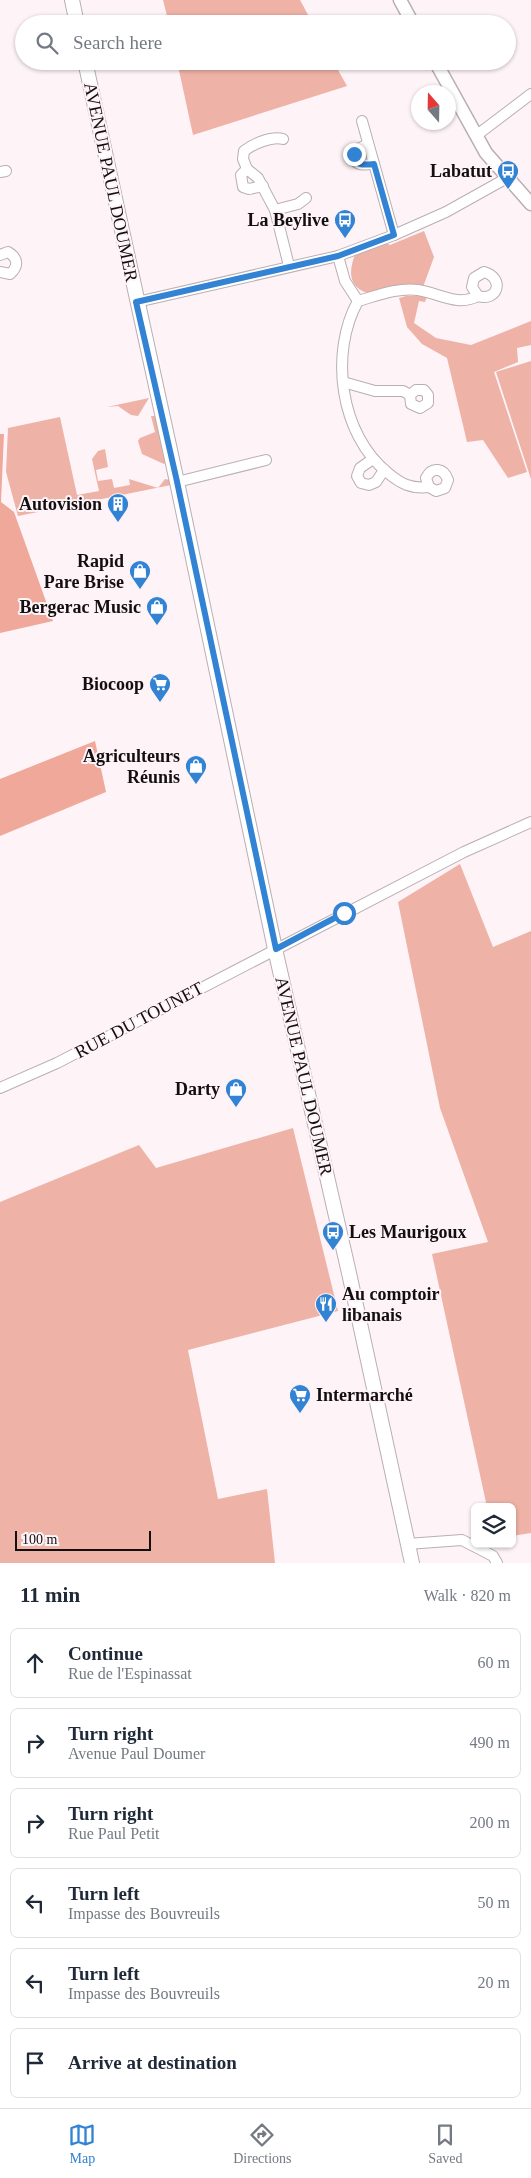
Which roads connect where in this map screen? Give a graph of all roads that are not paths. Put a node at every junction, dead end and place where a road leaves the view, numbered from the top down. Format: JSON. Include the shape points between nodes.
{"nodes":[{"id":1,"x":72,"y":0,"type":"edge"},
{"id":2,"x":400,"y":0,"type":"edge"},
{"id":3,"x":75,"y":15,"type":"edge"},
{"id":4,"x":408,"y":15,"type":"edge"},
{"id":5,"x":87,"y":70,"type":"edge"},
{"id":6,"x":440,"y":70,"type":"edge"},
{"id":7,"x":531,"y":94,"type":"edge"},
{"id":8,"x":362,"y":121,"type":"dead end"},
{"id":9,"x":477,"y":135,"type":"junction"},
{"id":10,"x":283,"y":139,"type":"dead end"},
{"id":11,"x":368,"y":144,"type":"junction"},
{"id":12,"x":374,"y":164,"type":"junction"},
{"id":13,"x":247,"y":169,"type":"junction"},
{"id":14,"x":507,"y":178,"type":"junction"},
{"id":15,"x":262,"y":186,"type":"junction"},
{"id":16,"x":306,"y":198,"type":"dead end"},
{"id":17,"x":531,"y":204,"type":"edge"},
{"id":18,"x":275,"y":210,"type":"junction"},
{"id":19,"x":394,"y":235,"type":"junction"},
{"id":20,"x":0,"y":254,"type":"edge"},
{"id":21,"x":338,"y":256,"type":"junction"},
{"id":22,"x":289,"y":266,"type":"junction"},
{"id":23,"x":0,"y":272,"type":"edge"},
{"id":24,"x":478,"y":296,"type":"dead end"},
{"id":25,"x":358,"y":301,"type":"junction"},
{"id":26,"x":136,"y":302,"type":"junction"},
{"id":27,"x":343,"y":382,"type":"junction"},
{"id":28,"x":410,"y":396,"type":"dead end"},
{"id":29,"x":373,"y":459,"type":"junction"},
{"id":30,"x":266,"y":460,"type":"dead end"},
{"id":31,"x":384,"y":470,"type":"junction"},
{"id":32,"x":177,"y":482,"type":"junction"},
{"id":33,"x":429,"y":487,"type":"dead end"},
{"id":34,"x":531,"y":822,"type":"edge"},
{"id":35,"x":276,"y":949,"type":"junction"},
{"id":36,"x":0,"y":1088,"type":"edge"},
{"id":37,"x":407,"y":1544,"type":"junction"},
{"id":38,"x":412,"y":1563,"type":"edge"},
{"id":39,"x":497,"y":1563,"type":"edge"}],
"edges":[{"from":1,"to":3,"type":"main road"},
{"from":2,"to":4,"type":"street"},
{"from":5,"to":26,"type":"main road","name":"AVENUE PAUL DOUMER"},
{"from":6,"to":9,"type":"street"},
{"from":7,"to":9,"type":"street"},
{"from":8,"to":11,"type":"street"},
{"from":9,"to":14,"type":"street","via":[[486,153]]},
{"from":10,"to":13,"type":"street","via":[[250,146],[243,159]]},
{"from":11,"to":12,"type":"street"},
{"from":11,"to":12,"type":"street","via":[[356,150],[352,157],[362,165]]},
{"from":12,"to":19,"type":"street"},
{"from":13,"to":15,"type":"street"},
{"from":13,"to":15,"type":"street","via":[[242,175],[243,187]]},
{"from":14,"to":17,"type":"street"},
{"from":14,"to":19,"type":"street","via":[[446,212]]},
{"from":15,"to":18,"type":"street"},
{"from":16,"to":18,"type":"street","via":[[298,204]]},
{"from":18,"to":22,"type":"street"},
{"from":19,"to":21,"type":"street"},
{"from":20,"to":23,"type":"street","via":[[8,252],[17,262],[10,274]]},
{"from":21,"to":22,"type":"street"},
{"from":21,"to":25,"type":"street","via":[[346,281]]},
{"from":22,"to":26,"type":"street"},
{"from":24,"to":25,"type":"street","via":[[459,301],[418,290],[402,290]]},
{"from":25,"to":27,"type":"street","via":[[343,352]]},
{"from":26,"to":32,"type":"main road","name":"AVENUE PAUL DOUMER"},
{"from":27,"to":28,"type":"street","via":[[375,391],[403,391]]},
{"from":27,"to":29,"type":"street","via":[[360,439]]},
{"from":29,"to":31,"type":"street"},
{"from":29,"to":31,"type":"street","via":[[360,468],[357,476],[361,483],[369,486]]},
{"from":30,"to":32,"type":"street"},
{"from":31,"to":33,"type":"street","via":[[415,489]]},
{"from":32,"to":35,"type":"main road","name":"AVENUE PAUL DOUMER"},
{"from":34,"to":35,"type":"street","name":"RUE DU TOUNET","via":[[464,852]]},
{"from":35,"to":36,"type":"street","name":"RUE DU TOUNET","via":[[58,1063]]},
{"from":35,"to":37,"type":"main road","name":"AVENUE PAUL DOUMER"},
{"from":37,"to":38,"type":"main road","name":"AVENUE PAUL DOUMER"},
{"from":37,"to":39,"type":"street","via":[[462,1540],[493,1556]]}]}
